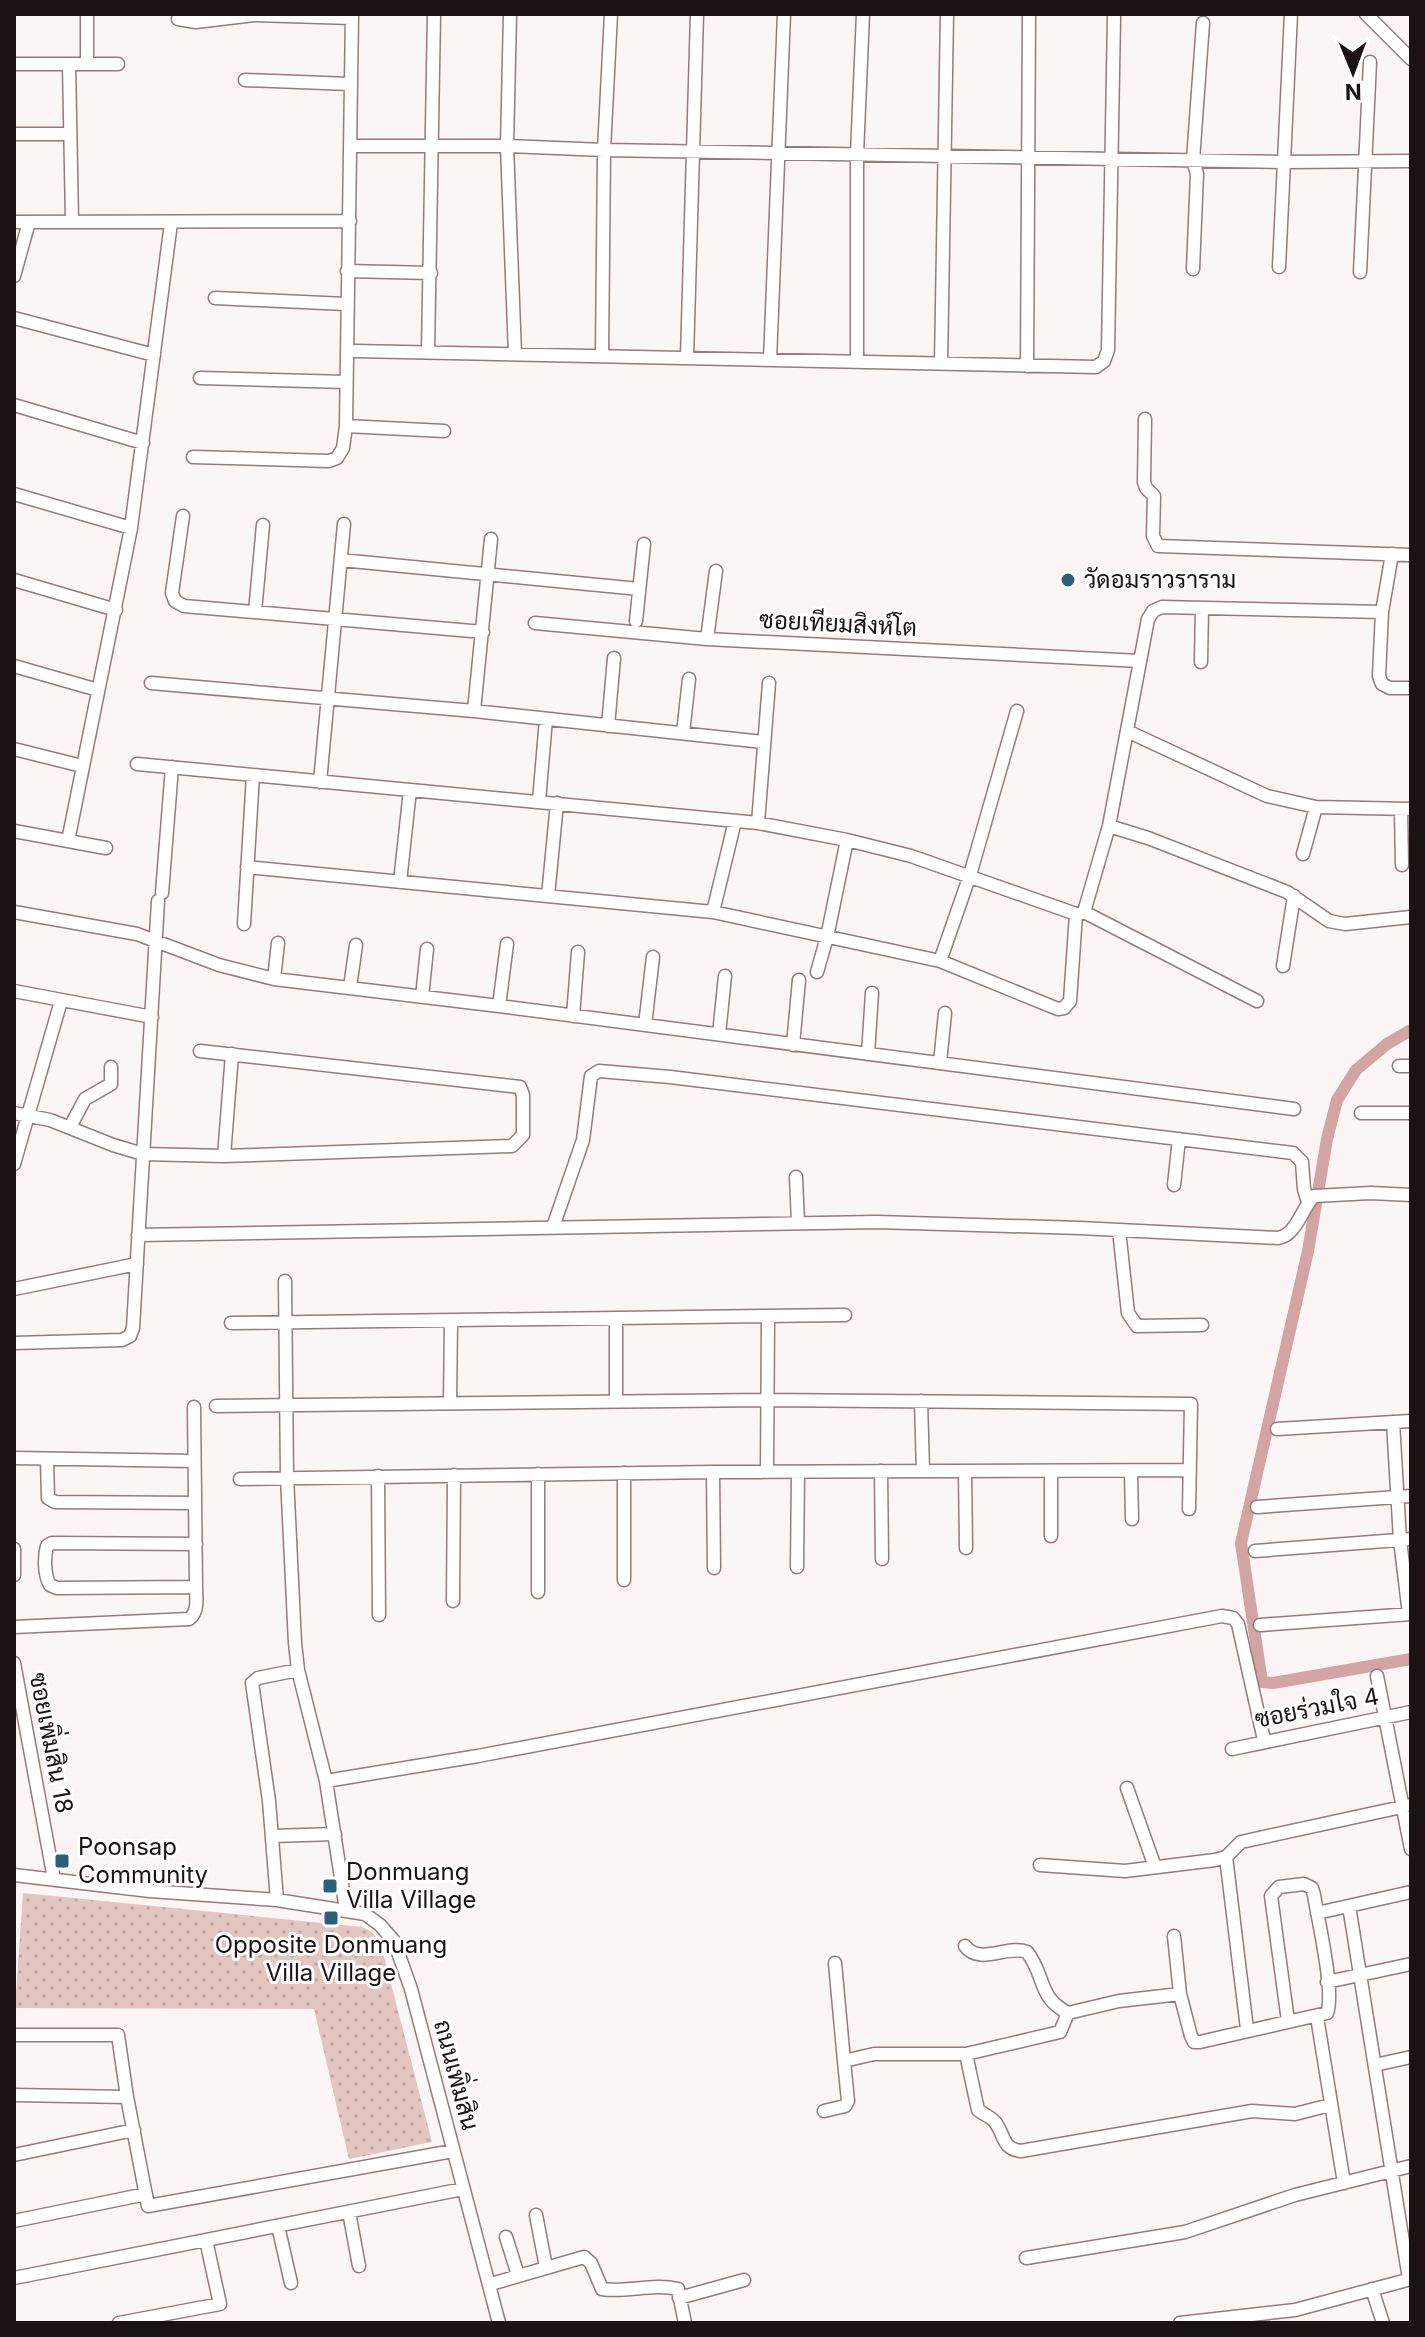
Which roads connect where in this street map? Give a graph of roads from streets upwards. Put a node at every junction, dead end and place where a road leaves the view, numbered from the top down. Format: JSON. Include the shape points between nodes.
{"nodes":[{"id":1,"x":87,"y":14,"type":"edge"},
{"id":2,"x":434,"y":14,"type":"edge"},
{"id":3,"x":510,"y":14,"type":"edge"},
{"id":4,"x":611,"y":14,"type":"edge"},
{"id":5,"x":697,"y":14,"type":"edge"},
{"id":6,"x":784,"y":14,"type":"edge"},
{"id":7,"x":863,"y":14,"type":"edge"},
{"id":8,"x":947,"y":14,"type":"edge"},
{"id":9,"x":1029,"y":14,"type":"edge"},
{"id":10,"x":1291,"y":14,"type":"edge"},
{"id":11,"x":1366,"y":14,"type":"edge"},
{"id":12,"x":352,"y":16,"type":"edge"},
{"id":13,"x":1114,"y":17,"type":"dead end"},
{"id":14,"x":178,"y":19,"type":"dead end"},
{"id":15,"x":1203,"y":23,"type":"dead end"},
{"id":16,"x":1391,"y":39,"type":"junction"},
{"id":17,"x":1411,"y":42,"type":"edge"},
{"id":18,"x":1411,"y":59,"type":"edge"},
{"id":19,"x":1370,"y":62,"type":"dead end"},
{"id":20,"x":14,"y":64,"type":"edge"},
{"id":21,"x":69,"y":64,"type":"junction"},
{"id":22,"x":87,"y":64,"type":"junction"},
{"id":23,"x":118,"y":64,"type":"dead end"},
{"id":24,"x":245,"y":80,"type":"dead end"},
{"id":25,"x":350,"y":84,"type":"junction"},
{"id":26,"x":14,"y":134,"type":"edge"},
{"id":27,"x":70,"y":134,"type":"junction"},
{"id":28,"x":351,"y":146,"type":"junction"},
{"id":29,"x":507,"y":146,"type":"junction"},
{"id":30,"x":434,"y":147,"type":"junction"},
{"id":31,"x":604,"y":150,"type":"junction"},
{"id":32,"x":693,"y":152,"type":"junction"},
{"id":33,"x":777,"y":153,"type":"junction"},
{"id":34,"x":857,"y":154,"type":"junction"},
{"id":35,"x":944,"y":156,"type":"junction"},
{"id":36,"x":1028,"y":157,"type":"junction"},
{"id":37,"x":1109,"y":159,"type":"junction"},
{"id":38,"x":1193,"y":160,"type":"junction"},
{"id":39,"x":1411,"y":161,"type":"edge"},
{"id":40,"x":1284,"y":162,"type":"junction"},
{"id":41,"x":1365,"y":162,"type":"junction"},
{"id":42,"x":72,"y":221,"type":"junction"},
{"id":43,"x":350,"y":221,"type":"junction"},
{"id":44,"x":14,"y":222,"type":"edge"},
{"id":45,"x":29,"y":222,"type":"junction"},
{"id":46,"x":171,"y":223,"type":"junction"},
{"id":47,"x":1279,"y":267,"type":"dead end"},
{"id":48,"x":1193,"y":269,"type":"dead end"},
{"id":49,"x":347,"y":271,"type":"junction"},
{"id":50,"x":1360,"y":272,"type":"dead end"},
{"id":51,"x":431,"y":273,"type":"junction"},
{"id":52,"x":14,"y":276,"type":"edge"},
{"id":53,"x":215,"y":298,"type":"dead end"},
{"id":54,"x":346,"y":304,"type":"junction"},
{"id":55,"x":14,"y":318,"type":"edge"},
{"id":56,"x":355,"y":351,"type":"dead end"},
{"id":57,"x":428,"y":352,"type":"junction"},
{"id":58,"x":515,"y":354,"type":"junction"},
{"id":59,"x":154,"y":355,"type":"junction"},
{"id":60,"x":602,"y":356,"type":"junction"},
{"id":61,"x":687,"y":358,"type":"junction"},
{"id":62,"x":770,"y":360,"type":"junction"},
{"id":63,"x":857,"y":362,"type":"junction"},
{"id":64,"x":941,"y":364,"type":"junction"},
{"id":65,"x":1027,"y":366,"type":"junction"},
{"id":66,"x":200,"y":378,"type":"dead end"},
{"id":67,"x":346,"y":382,"type":"junction"},
{"id":68,"x":14,"y":405,"type":"edge"},
{"id":69,"x":1145,"y":419,"type":"dead end"},
{"id":70,"x":346,"y":426,"type":"junction"},
{"id":71,"x":444,"y":431,"type":"dead end"},
{"id":72,"x":143,"y":443,"type":"junction"},
{"id":73,"x":193,"y":457,"type":"dead end"},
{"id":74,"x":14,"y":494,"type":"edge"},
{"id":75,"x":183,"y":516,"type":"dead end"},
{"id":76,"x":344,"y":524,"type":"dead end"},
{"id":77,"x":263,"y":525,"type":"dead end"},
{"id":78,"x":131,"y":528,"type":"junction"},
{"id":79,"x":491,"y":539,"type":"dead end"},
{"id":80,"x":644,"y":544,"type":"dead end"},
{"id":81,"x":1392,"y":554,"type":"junction"},
{"id":82,"x":1411,"y":555,"type":"edge"},
{"id":83,"x":341,"y":560,"type":"junction"},
{"id":84,"x":716,"y":571,"type":"dead end"},
{"id":85,"x":488,"y":575,"type":"junction"},
{"id":86,"x":14,"y":580,"type":"edge"},
{"id":87,"x":639,"y":589,"type":"junction"},
{"id":88,"x":1202,"y":608,"type":"junction"},
{"id":89,"x":116,"y":610,"type":"junction"},
{"id":90,"x":255,"y":612,"type":"junction"},
{"id":91,"x":1382,"y":612,"type":"junction"},
{"id":92,"x":336,"y":620,"type":"junction"},
{"id":93,"x":636,"y":621,"type":"dead end"},
{"id":94,"x":535,"y":623,"type":"dead end"},
{"id":95,"x":483,"y":632,"type":"junction"},
{"id":96,"x":707,"y":639,"type":"junction"},
{"id":97,"x":614,"y":658,"type":"dead end"},
{"id":98,"x":1140,"y":661,"type":"junction"},
{"id":99,"x":1201,"y":662,"type":"dead end"},
{"id":100,"x":14,"y":666,"type":"edge"},
{"id":101,"x":689,"y":679,"type":"dead end"},
{"id":102,"x":151,"y":683,"type":"dead end"},
{"id":103,"x":769,"y":683,"type":"dead end"},
{"id":104,"x":1411,"y":688,"type":"edge"},
{"id":105,"x":98,"y":690,"type":"junction"},
{"id":106,"x":328,"y":699,"type":"junction"},
{"id":107,"x":474,"y":711,"type":"junction"},
{"id":108,"x":1017,"y":711,"type":"dead end"},
{"id":109,"x":546,"y":719,"type":"junction"},
{"id":110,"x":608,"y":726,"type":"junction"},
{"id":111,"x":1127,"y":731,"type":"junction"},
{"id":112,"x":683,"y":733,"type":"junction"},
{"id":113,"x":763,"y":742,"type":"junction"},
{"id":114,"x":14,"y":749,"type":"edge"},
{"id":115,"x":137,"y":764,"type":"dead end"},
{"id":116,"x":82,"y":766,"type":"junction"},
{"id":117,"x":172,"y":767,"type":"junction"},
{"id":118,"x":253,"y":775,"type":"junction"},
{"id":119,"x":320,"y":782,"type":"junction"},
{"id":120,"x":410,"y":790,"type":"junction"},
{"id":121,"x":539,"y":801,"type":"junction"},
{"id":122,"x":557,"y":803,"type":"junction"},
{"id":123,"x":1316,"y":807,"type":"junction"},
{"id":124,"x":1406,"y":809,"type":"edge"},
{"id":125,"x":735,"y":821,"type":"junction"},
{"id":126,"x":758,"y":823,"type":"junction"},
{"id":127,"x":1109,"y":826,"type":"junction"},
{"id":128,"x":14,"y":831,"type":"edge"},
{"id":129,"x":847,"y":840,"type":"junction"},
{"id":130,"x":68,"y":841,"type":"junction"},
{"id":131,"x":106,"y":848,"type":"dead end"},
{"id":132,"x":1303,"y":854,"type":"dead end"},
{"id":133,"x":1402,"y":865,"type":"dead end"},
{"id":134,"x":247,"y":867,"type":"junction"},
{"id":135,"x":970,"y":875,"type":"junction"},
{"id":136,"x":400,"y":882,"type":"junction"},
{"id":137,"x":548,"y":896,"type":"junction"},
{"id":138,"x":1294,"y":896,"type":"junction"},
{"id":139,"x":14,"y":912,"type":"edge"},
{"id":140,"x":713,"y":912,"type":"junction"},
{"id":141,"x":1080,"y":913,"type":"junction"},
{"id":142,"x":1411,"y":917,"type":"edge"},
{"id":143,"x":244,"y":924,"type":"dead end"},
{"id":144,"x":827,"y":937,"type":"junction"},
{"id":145,"x":155,"y":940,"type":"junction"},
{"id":146,"x":278,"y":943,"type":"dead end"},
{"id":147,"x":507,"y":944,"type":"dead end"},
{"id":148,"x":356,"y":945,"type":"dead end"},
{"id":149,"x":427,"y":949,"type":"dead end"},
{"id":150,"x":578,"y":952,"type":"dead end"},
{"id":151,"x":653,"y":957,"type":"dead end"},
{"id":152,"x":940,"y":961,"type":"junction"},
{"id":153,"x":1283,"y":966,"type":"dead end"},
{"id":154,"x":817,"y":972,"type":"dead end"},
{"id":155,"x":725,"y":976,"type":"dead end"},
{"id":156,"x":274,"y":979,"type":"junction"},
{"id":157,"x":799,"y":980,"type":"dead end"},
{"id":158,"x":350,"y":987,"type":"junction"},
{"id":159,"x":14,"y":991,"type":"edge"},
{"id":160,"x":872,"y":993,"type":"dead end"},
{"id":161,"x":422,"y":997,"type":"junction"},
{"id":162,"x":61,"y":1001,"type":"junction"},
{"id":163,"x":1257,"y":1001,"type":"dead end"},
{"id":164,"x":499,"y":1006,"type":"junction"},
{"id":165,"x":945,"y":1013,"type":"dead end"},
{"id":166,"x":573,"y":1016,"type":"junction"},
{"id":167,"x":152,"y":1017,"type":"junction"},
{"id":168,"x":645,"y":1025,"type":"junction"},
{"id":169,"x":719,"y":1034,"type":"junction"},
{"id":170,"x":793,"y":1045,"type":"junction"},
{"id":171,"x":200,"y":1051,"type":"dead end"},
{"id":172,"x":232,"y":1054,"type":"junction"},
{"id":173,"x":868,"y":1054,"type":"junction"},
{"id":174,"x":940,"y":1063,"type":"junction"},
{"id":175,"x":111,"y":1067,"type":"dead end"},
{"id":176,"x":1294,"y":1109,"type":"dead end"},
{"id":177,"x":14,"y":1113,"type":"edge"},
{"id":178,"x":1361,"y":1113,"type":"dead end"},
{"id":179,"x":1411,"y":1113,"type":"edge"},
{"id":180,"x":28,"y":1116,"type":"junction"},
{"id":181,"x":70,"y":1127,"type":"junction"},
{"id":182,"x":1179,"y":1139,"type":"junction"},
{"id":183,"x":143,"y":1154,"type":"junction"},
{"id":184,"x":224,"y":1156,"type":"junction"},
{"id":185,"x":14,"y":1164,"type":"edge"},
{"id":186,"x":796,"y":1177,"type":"dead end"},
{"id":187,"x":1174,"y":1185,"type":"dead end"},
{"id":188,"x":1411,"y":1195,"type":"edge"},
{"id":189,"x":1316,"y":1197,"type":"junction"},
{"id":190,"x":798,"y":1223,"type":"junction"},
{"id":191,"x":553,"y":1227,"type":"junction"},
{"id":192,"x":1119,"y":1230,"type":"junction"},
{"id":193,"x":138,"y":1235,"type":"junction"},
{"id":194,"x":137,"y":1264,"type":"junction"},
{"id":195,"x":285,"y":1281,"type":"dead end"},
{"id":196,"x":14,"y":1289,"type":"edge"},
{"id":197,"x":845,"y":1315,"type":"dead end"},
{"id":198,"x":768,"y":1317,"type":"junction"},
{"id":199,"x":616,"y":1319,"type":"junction"},
{"id":200,"x":451,"y":1321,"type":"junction"},
{"id":201,"x":231,"y":1323,"type":"dead end"},
{"id":202,"x":286,"y":1323,"type":"junction"},
{"id":203,"x":1202,"y":1325,"type":"dead end"},
{"id":204,"x":14,"y":1343,"type":"edge"},
{"id":205,"x":767,"y":1400,"type":"junction"},
{"id":206,"x":921,"y":1401,"type":"junction"},
{"id":207,"x":616,"y":1402,"type":"junction"},
{"id":208,"x":450,"y":1403,"type":"junction"},
{"id":209,"x":286,"y":1405,"type":"junction"},
{"id":210,"x":216,"y":1406,"type":"dead end"},
{"id":211,"x":194,"y":1407,"type":"dead end"},
{"id":212,"x":1411,"y":1421,"type":"edge"},
{"id":213,"x":1393,"y":1422,"type":"junction"},
{"id":214,"x":1277,"y":1429,"type":"dead end"},
{"id":215,"x":14,"y":1458,"type":"edge"},
{"id":216,"x":47,"y":1459,"type":"junction"},
{"id":217,"x":194,"y":1461,"type":"junction"},
{"id":218,"x":1190,"y":1470,"type":"junction"},
{"id":219,"x":881,"y":1471,"type":"junction"},
{"id":220,"x":923,"y":1471,"type":"junction"},
{"id":221,"x":965,"y":1471,"type":"junction"},
{"id":222,"x":1051,"y":1471,"type":"junction"},
{"id":223,"x":1131,"y":1471,"type":"junction"},
{"id":224,"x":713,"y":1472,"type":"junction"},
{"id":225,"x":767,"y":1472,"type":"junction"},
{"id":226,"x":798,"y":1472,"type":"junction"},
{"id":227,"x":624,"y":1473,"type":"junction"},
{"id":228,"x":538,"y":1474,"type":"junction"},
{"id":229,"x":454,"y":1475,"type":"junction"},
{"id":230,"x":378,"y":1476,"type":"junction"},
{"id":231,"x":287,"y":1477,"type":"junction"},
{"id":232,"x":240,"y":1479,"type":"dead end"},
{"id":233,"x":1404,"y":1496,"type":"edge"},
{"id":234,"x":195,"y":1503,"type":"junction"},
{"id":235,"x":1257,"y":1507,"type":"dead end"},
{"id":236,"x":1189,"y":1509,"type":"dead end"},
{"id":237,"x":1132,"y":1519,"type":"dead end"},
{"id":238,"x":1051,"y":1536,"type":"dead end"},
{"id":239,"x":1406,"y":1539,"type":"edge"},
{"id":240,"x":196,"y":1544,"type":"junction"},
{"id":241,"x":966,"y":1548,"type":"dead end"},
{"id":242,"x":14,"y":1549,"type":"edge"},
{"id":243,"x":1255,"y":1551,"type":"dead end"},
{"id":244,"x":882,"y":1559,"type":"dead end"},
{"id":245,"x":797,"y":1567,"type":"dead end"},
{"id":246,"x":714,"y":1568,"type":"dead end"},
{"id":247,"x":14,"y":1575,"type":"edge"},
{"id":248,"x":624,"y":1580,"type":"dead end"},
{"id":249,"x":196,"y":1587,"type":"junction"},
{"id":250,"x":538,"y":1592,"type":"dead end"},
{"id":251,"x":453,"y":1601,"type":"dead end"},
{"id":252,"x":26,"y":1612,"type":"dead end"},
{"id":253,"x":1410,"y":1614,"type":"edge"},
{"id":254,"x":379,"y":1615,"type":"dead end"},
{"id":255,"x":1260,"y":1625,"type":"dead end"},
{"id":256,"x":19,"y":1626,"type":"edge"},
{"id":257,"x":14,"y":1663,"type":"edge"},
{"id":258,"x":298,"y":1670,"type":"junction"},
{"id":259,"x":1377,"y":1676,"type":"dead end"},
{"id":260,"x":15,"y":1681,"type":"edge"},
{"id":261,"x":1411,"y":1712,"type":"edge"},
{"id":262,"x":1385,"y":1717,"type":"junction"},
{"id":263,"x":1264,"y":1740,"type":"junction"},
{"id":264,"x":1232,"y":1749,"type":"dead end"},
{"id":265,"x":326,"y":1781,"type":"junction"},
{"id":266,"x":1127,"y":1788,"type":"dead end"},
{"id":267,"x":1407,"y":1806,"type":"edge"},
{"id":268,"x":335,"y":1834,"type":"junction"},
{"id":269,"x":273,"y":1836,"type":"junction"},
{"id":270,"x":1411,"y":1849,"type":"edge"},
{"id":271,"x":1226,"y":1857,"type":"junction"},
{"id":272,"x":1040,"y":1865,"type":"dead end"},
{"id":273,"x":1155,"y":1867,"type":"junction"},
{"id":274,"x":14,"y":1875,"type":"edge"},
{"id":275,"x":54,"y":1879,"type":"junction"},
{"id":276,"x":1411,"y":1892,"type":"edge"},
{"id":277,"x":277,"y":1900,"type":"junction"},
{"id":278,"x":1349,"y":1906,"type":"junction"},
{"id":279,"x":346,"y":1910,"type":"junction"},
{"id":280,"x":1317,"y":1913,"type":"junction"},
{"id":281,"x":1174,"y":1936,"type":"dead end"},
{"id":282,"x":965,"y":1946,"type":"dead end"},
{"id":283,"x":835,"y":1963,"type":"dead end"},
{"id":284,"x":1411,"y":1964,"type":"edge"},
{"id":285,"x":1360,"y":1976,"type":"junction"},
{"id":286,"x":1327,"y":1982,"type":"junction"},
{"id":287,"x":1180,"y":1994,"type":"junction"},
{"id":288,"x":1068,"y":2013,"type":"junction"},
{"id":289,"x":1317,"y":2017,"type":"junction"},
{"id":290,"x":1288,"y":2021,"type":"junction"},
{"id":291,"x":1247,"y":2029,"type":"junction"},
{"id":292,"x":14,"y":2035,"type":"edge"},
{"id":293,"x":966,"y":2054,"type":"junction"},
{"id":294,"x":1411,"y":2057,"type":"edge"},
{"id":295,"x":844,"y":2061,"type":"junction"},
{"id":296,"x":1375,"y":2065,"type":"junction"},
{"id":297,"x":14,"y":2095,"type":"edge"},
{"id":298,"x":127,"y":2097,"type":"junction"},
{"id":299,"x":1330,"y":2105,"type":"junction"},
{"id":300,"x":824,"y":2111,"type":"dead end"},
{"id":301,"x":134,"y":2130,"type":"junction"},
{"id":302,"x":453,"y":2151,"type":"junction"},
{"id":303,"x":14,"y":2155,"type":"edge"},
{"id":304,"x":1411,"y":2166,"type":"edge"},
{"id":305,"x":1392,"y":2171,"type":"junction"},
{"id":306,"x":1344,"y":2183,"type":"junction"},
{"id":307,"x":463,"y":2189,"type":"junction"},
{"id":308,"x":146,"y":2194,"type":"junction"},
{"id":309,"x":349,"y":2212,"type":"junction"},
{"id":310,"x":536,"y":2215,"type":"dead end"},
{"id":311,"x":14,"y":2221,"type":"edge"},
{"id":312,"x":278,"y":2226,"type":"junction"},
{"id":313,"x":506,"y":2237,"type":"dead end"},
{"id":314,"x":206,"y":2240,"type":"junction"},
{"id":315,"x":1026,"y":2258,"type":"dead end"},
{"id":316,"x":359,"y":2266,"type":"dead end"},
{"id":317,"x":546,"y":2267,"type":"junction"},
{"id":318,"x":518,"y":2275,"type":"junction"},
{"id":319,"x":14,"y":2278,"type":"edge"},
{"id":320,"x":1410,"y":2279,"type":"edge"},
{"id":321,"x":744,"y":2280,"type":"dead end"},
{"id":322,"x":291,"y":2283,"type":"dead end"},
{"id":323,"x":491,"y":2284,"type":"junction"},
{"id":324,"x":1372,"y":2289,"type":"junction"},
{"id":325,"x":679,"y":2298,"type":"junction"},
{"id":326,"x":1296,"y":2316,"type":"edge"},
{"id":327,"x":119,"y":2323,"type":"edge"},
{"id":328,"x":499,"y":2323,"type":"edge"},
{"id":329,"x":685,"y":2323,"type":"edge"},
{"id":330,"x":1180,"y":2323,"type":"edge"},
{"id":331,"x":1383,"y":2323,"type":"edge"}],
"edges":[{"from":1,"to":22,"type":"street"},
{"from":2,"to":30,"type":"street"},
{"from":3,"to":29,"type":"street"},
{"from":4,"to":31,"type":"street"},
{"from":5,"to":32,"type":"street"},
{"from":6,"to":33,"type":"street"},
{"from":7,"to":34,"type":"street"},
{"from":8,"to":35,"type":"street"},
{"from":9,"to":36,"type":"street"},
{"from":10,"to":40,"type":"street"},
{"from":11,"to":16,"type":"street"},
{"from":12,"to":14,"type":"street"},
{"from":12,"to":25,"type":"street"},
{"from":13,"to":37,"type":"street"},
{"from":15,"to":38,"type":"street"},
{"from":16,"to":17,"type":"street"},
{"from":16,"to":18,"type":"street"},
{"from":19,"to":41,"type":"street"},
{"from":20,"to":21,"type":"street"},
{"from":21,"to":22,"type":"street"},
{"from":21,"to":27,"type":"street"},
{"from":22,"to":23,"type":"street"},
{"from":24,"to":25,"type":"street"},
{"from":25,"to":28,"type":"street"},
{"from":26,"to":27,"type":"street"},
{"from":27,"to":42,"type":"street"},
{"from":28,"to":30,"type":"street"},
{"from":28,"to":43,"type":"street"},
{"from":29,"to":30,"type":"street"},
{"from":29,"to":31,"type":"street"},
{"from":29,"to":58,"type":"street"},
{"from":30,"to":51,"type":"street"},
{"from":31,"to":32,"type":"street"},
{"from":31,"to":60,"type":"street"},
{"from":32,"to":33,"type":"street"},
{"from":32,"to":61,"type":"street"},
{"from":33,"to":34,"type":"street"},
{"from":33,"to":62,"type":"street"},
{"from":34,"to":35,"type":"street"},
{"from":34,"to":63,"type":"street"},
{"from":35,"to":36,"type":"street"},
{"from":35,"to":64,"type":"street"},
{"from":36,"to":37,"type":"street"},
{"from":36,"to":65,"type":"street"},
{"from":37,"to":38,"type":"street"},
{"from":37,"to":65,"type":"street","via":[[1104,361],[1083,368]]},
{"from":38,"to":40,"type":"street"},
{"from":38,"to":48,"type":"street"},
{"from":39,"to":41,"type":"street"},
{"from":40,"to":41,"type":"street"},
{"from":40,"to":47,"type":"street"},
{"from":41,"to":50,"type":"street"},
{"from":42,"to":45,"type":"street"},
{"from":42,"to":46,"type":"street"},
{"from":43,"to":46,"type":"street"},
{"from":43,"to":49,"type":"street"},
{"from":44,"to":45,"type":"street"},
{"from":45,"to":52,"type":"street"},
{"from":46,"to":59,"type":"street"},
{"from":49,"to":51,"type":"street"},
{"from":49,"to":54,"type":"street"},
{"from":51,"to":57,"type":"street"},
{"from":53,"to":54,"type":"street"},
{"from":54,"to":67,"type":"street"},
{"from":55,"to":59,"type":"street"},
{"from":56,"to":57,"type":"street"},
{"from":57,"to":58,"type":"street"},
{"from":58,"to":60,"type":"street"},
{"from":59,"to":72,"type":"street"},
{"from":60,"to":61,"type":"street"},
{"from":61,"to":62,"type":"street"},
{"from":62,"to":63,"type":"street"},
{"from":63,"to":64,"type":"street"},
{"from":64,"to":65,"type":"street"},
{"from":66,"to":67,"type":"street"},
{"from":67,"to":70,"type":"street"},
{"from":68,"to":72,"type":"street"},
{"from":69,"to":81,"type":"street","via":[[1144,482],[1154,496],[1153,536],[1158,546]]},
{"from":70,"to":71,"type":"street"},
{"from":70,"to":73,"type":"street","via":[[343,448],[329,461]]},
{"from":72,"to":78,"type":"street"},
{"from":74,"to":78,"type":"street"},
{"from":75,"to":90,"type":"street","via":[[175,601]]},
{"from":76,"to":83,"type":"street"},
{"from":77,"to":90,"type":"street"},
{"from":78,"to":89,"type":"street"},
{"from":79,"to":85,"type":"street"},
{"from":80,"to":87,"type":"street"},
{"from":81,"to":82,"type":"street"},
{"from":81,"to":91,"type":"street"},
{"from":83,"to":85,"type":"street"},
{"from":83,"to":92,"type":"street"},
{"from":84,"to":96,"type":"street"},
{"from":85,"to":87,"type":"street"},
{"from":85,"to":95,"type":"street"},
{"from":86,"to":89,"type":"street"},
{"from":87,"to":93,"type":"street"},
{"from":88,"to":91,"type":"street"},
{"from":88,"to":98,"type":"street","via":[[1153,611]]},
{"from":88,"to":99,"type":"street"},
{"from":89,"to":105,"type":"street"},
{"from":90,"to":92,"type":"street"},
{"from":91,"to":104,"type":"street","via":[[1382,684]]},
{"from":92,"to":95,"type":"street"},
{"from":92,"to":106,"type":"street"},
{"from":94,"to":96,"type":"street","name":"ซอยเทียมสิงห์โต"},
{"from":95,"to":107,"type":"street"},
{"from":96,"to":98,"type":"street","name":"ซอยเทียมสิงห์โต"},
{"from":97,"to":110,"type":"street"},
{"from":98,"to":111,"type":"street"},
{"from":100,"to":105,"type":"street"},
{"from":101,"to":112,"type":"street"},
{"from":102,"to":106,"type":"street"},
{"from":103,"to":113,"type":"street"},
{"from":105,"to":116,"type":"street"},
{"from":106,"to":107,"type":"street"},
{"from":106,"to":119,"type":"street"},
{"from":107,"to":109,"type":"street"},
{"from":108,"to":135,"type":"street"},
{"from":109,"to":110,"type":"street"},
{"from":109,"to":121,"type":"street"},
{"from":110,"to":112,"type":"street"},
{"from":111,"to":123,"type":"street","via":[[1267,796]]},
{"from":111,"to":127,"type":"street"},
{"from":112,"to":113,"type":"street"},
{"from":113,"to":126,"type":"street"},
{"from":114,"to":116,"type":"street"},
{"from":115,"to":117,"type":"street"},
{"from":116,"to":130,"type":"street"},
{"from":117,"to":118,"type":"street"},
{"from":117,"to":145,"type":"street"},
{"from":118,"to":119,"type":"street"},
{"from":118,"to":134,"type":"street"},
{"from":119,"to":120,"type":"street"},
{"from":120,"to":121,"type":"street"},
{"from":120,"to":136,"type":"street"},
{"from":121,"to":122,"type":"street"},
{"from":122,"to":125,"type":"street"},
{"from":122,"to":137,"type":"street"},
{"from":123,"to":124,"type":"street"},
{"from":123,"to":132,"type":"street"},
{"from":124,"to":133,"type":"street"},
{"from":125,"to":126,"type":"street"},
{"from":125,"to":140,"type":"street"},
{"from":126,"to":129,"type":"street"},
{"from":127,"to":138,"type":"street"},
{"from":127,"to":141,"type":"street"},
{"from":128,"to":130,"type":"street"},
{"from":129,"to":135,"type":"street"},
{"from":129,"to":144,"type":"street"},
{"from":130,"to":131,"type":"street"},
{"from":134,"to":136,"type":"street"},
{"from":134,"to":143,"type":"street"},
{"from":135,"to":141,"type":"street"},
{"from":135,"to":152,"type":"street"},
{"from":136,"to":137,"type":"street"},
{"from":137,"to":140,"type":"street"},
{"from":138,"to":142,"type":"street","via":[[1329,921],[1345,924]]},
{"from":138,"to":153,"type":"street"},
{"from":139,"to":145,"type":"street"},
{"from":140,"to":144,"type":"street"},
{"from":141,"to":152,"type":"street","via":[[1070,1001],[1064,1008]]},
{"from":141,"to":163,"type":"street"},
{"from":144,"to":152,"type":"street"},
{"from":144,"to":154,"type":"street"},
{"from":145,"to":156,"type":"street"},
{"from":145,"to":167,"type":"street"},
{"from":146,"to":156,"type":"street"},
{"from":147,"to":164,"type":"street"},
{"from":148,"to":158,"type":"street"},
{"from":149,"to":161,"type":"street"},
{"from":150,"to":166,"type":"street"},
{"from":151,"to":168,"type":"street"},
{"from":155,"to":169,"type":"street"},
{"from":156,"to":158,"type":"street"},
{"from":157,"to":170,"type":"street"},
{"from":158,"to":161,"type":"street"},
{"from":159,"to":162,"type":"street"},
{"from":160,"to":173,"type":"street"},
{"from":161,"to":164,"type":"street"},
{"from":162,"to":167,"type":"street"},
{"from":162,"to":180,"type":"street"},
{"from":164,"to":166,"type":"street"},
{"from":165,"to":174,"type":"street"},
{"from":166,"to":168,"type":"street"},
{"from":167,"to":183,"type":"street"},
{"from":168,"to":169,"type":"street"},
{"from":169,"to":170,"type":"street"},
{"from":170,"to":173,"type":"street"},
{"from":171,"to":172,"type":"street"},
{"from":172,"to":184,"type":"street"},
{"from":172,"to":184,"type":"street","via":[[520,1087],[523,1135],[512,1146]]},
{"from":173,"to":174,"type":"street"},
{"from":174,"to":176,"type":"street"},
{"from":175,"to":181,"type":"street","via":[[111,1084],[85,1099]]},
{"from":177,"to":180,"type":"street"},
{"from":178,"to":179,"type":"street"},
{"from":180,"to":181,"type":"street"},
{"from":180,"to":185,"type":"street"},
{"from":181,"to":183,"type":"street"},
{"from":182,"to":187,"type":"street"},
{"from":182,"to":189,"type":"street","via":[[1293,1153],[1302,1162],[1304,1189]]},
{"from":182,"to":191,"type":"street","via":[[599,1071],[591,1076],[583,1140]]},
{"from":183,"to":184,"type":"street"},
{"from":183,"to":193,"type":"street"},
{"from":186,"to":190,"type":"street"},
{"from":188,"to":189,"type":"street"},
{"from":189,"to":192,"type":"street","via":[[1285,1237]]},
{"from":190,"to":191,"type":"street"},
{"from":190,"to":192,"type":"street"},
{"from":191,"to":193,"type":"street"},
{"from":192,"to":203,"type":"street","via":[[1131,1321],[1137,1326]]},
{"from":193,"to":194,"type":"street"},
{"from":194,"to":196,"type":"street"},
{"from":194,"to":204,"type":"street","via":[[130,1336]]},
{"from":195,"to":202,"type":"street"},
{"from":197,"to":198,"type":"street"},
{"from":198,"to":199,"type":"street"},
{"from":198,"to":205,"type":"street"},
{"from":199,"to":200,"type":"street"},
{"from":199,"to":207,"type":"street"},
{"from":200,"to":202,"type":"street"},
{"from":200,"to":208,"type":"street"},
{"from":201,"to":202,"type":"street"},
{"from":202,"to":209,"type":"street"},
{"from":205,"to":206,"type":"street"},
{"from":205,"to":207,"type":"street"},
{"from":205,"to":225,"type":"street"},
{"from":206,"to":218,"type":"street","via":[[1191,1404]]},
{"from":206,"to":220,"type":"street"},
{"from":207,"to":208,"type":"street"},
{"from":208,"to":209,"type":"street"},
{"from":209,"to":210,"type":"street"},
{"from":209,"to":231,"type":"street"},
{"from":211,"to":217,"type":"street"},
{"from":212,"to":213,"type":"street"},
{"from":213,"to":214,"type":"street"},
{"from":213,"to":233,"type":"street"},
{"from":215,"to":216,"type":"street"},
{"from":216,"to":217,"type":"street"},
{"from":216,"to":234,"type":"street","via":[[48,1498],[55,1502]]},
{"from":217,"to":234,"type":"street"},
{"from":218,"to":223,"type":"street"},
{"from":218,"to":236,"type":"street"},
{"from":219,"to":220,"type":"street"},
{"from":219,"to":226,"type":"street"},
{"from":219,"to":244,"type":"street"},
{"from":220,"to":221,"type":"street"},
{"from":221,"to":222,"type":"street"},
{"from":221,"to":241,"type":"street"},
{"from":222,"to":223,"type":"street"},
{"from":222,"to":238,"type":"street"},
{"from":223,"to":237,"type":"street"},
{"from":224,"to":225,"type":"street"},
{"from":224,"to":227,"type":"street"},
{"from":224,"to":246,"type":"street"},
{"from":225,"to":226,"type":"street"},
{"from":226,"to":245,"type":"street"},
{"from":227,"to":228,"type":"street"},
{"from":227,"to":248,"type":"street"},
{"from":228,"to":229,"type":"street"},
{"from":228,"to":250,"type":"street"},
{"from":229,"to":230,"type":"street"},
{"from":229,"to":251,"type":"street"},
{"from":230,"to":231,"type":"street"},
{"from":230,"to":254,"type":"street"},
{"from":231,"to":232,"type":"street"},
{"from":231,"to":258,"type":"street"},
{"from":233,"to":235,"type":"street"},
{"from":233,"to":239,"type":"street"},
{"from":234,"to":240,"type":"street"},
{"from":239,"to":243,"type":"street"},
{"from":239,"to":253,"type":"street"},
{"from":240,"to":249,"type":"street"},
{"from":240,"to":249,"type":"street","via":[[52,1543],[46,1562],[47,1580],[57,1588]]},
{"from":242,"to":247,"type":"street"},
{"from":249,"to":256,"type":"street","via":[[196,1611],[189,1619]]},
{"from":252,"to":256,"type":"street"},
{"from":253,"to":255,"type":"street"},
{"from":257,"to":260,"type":"street","name":"ซอยเพิ่มสิน 18"},
{"from":258,"to":265,"type":"street"},
{"from":258,"to":269,"type":"street","via":[[252,1683]]},
{"from":259,"to":262,"type":"street"},
{"from":260,"to":275,"type":"street","name":"ซอยเพิ่มสิน 18"},
{"from":261,"to":262,"type":"street","name":"ซอยร่วมใจ 4"},
{"from":262,"to":263,"type":"street","name":"ซอยร่วมใจ 4"},
{"from":262,"to":267,"type":"street"},
{"from":263,"to":264,"type":"street","name":"ซอยร่วมใจ 4"},
{"from":263,"to":265,"type":"street","via":[[1238,1624],[1222,1616]]},
{"from":265,"to":268,"type":"street"},
{"from":266,"to":273,"type":"street"},
{"from":267,"to":270,"type":"street"},
{"from":267,"to":271,"type":"street","via":[[1241,1842]]},
{"from":268,"to":269,"type":"street"},
{"from":268,"to":279,"type":"street"},
{"from":269,"to":277,"type":"street"},
{"from":271,"to":273,"type":"street"},
{"from":271,"to":291,"type":"street"},
{"from":272,"to":273,"type":"street","via":[[1125,1871]]},
{"from":274,"to":275,"type":"street","name":"ถนนเพิ่มสิน"},
{"from":275,"to":277,"type":"street","name":"ถนนเพิ่มสิน"},
{"from":276,"to":278,"type":"street"},
{"from":277,"to":279,"type":"street","name":"ถนนเพิ่มสิน"},
{"from":278,"to":280,"type":"street"},
{"from":278,"to":285,"type":"street"},
{"from":279,"to":302,"type":"street","name":"ถนนเพิ่มสิน","via":[[365,1914],[394,1941]]},
{"from":280,"to":286,"type":"street"},
{"from":280,"to":290,"type":"street","via":[[1309,1885],[1272,1891]]},
{"from":281,"to":287,"type":"street"},
{"from":282,"to":288,"type":"street","via":[[977,1955],[1027,1952],[1043,1991]]},
{"from":283,"to":295,"type":"street"},
{"from":284,"to":285,"type":"street"},
{"from":285,"to":286,"type":"street"},
{"from":285,"to":296,"type":"street"},
{"from":286,"to":289,"type":"street","via":[[1329,2009]]},
{"from":287,"to":288,"type":"street"},
{"from":287,"to":291,"type":"street","via":[[1194,2042]]},
{"from":288,"to":293,"type":"street","via":[[1060,2032]]},
{"from":289,"to":290,"type":"street"},
{"from":289,"to":299,"type":"street"},
{"from":290,"to":291,"type":"street"},
{"from":292,"to":298,"type":"street","via":[[118,2035]]},
{"from":293,"to":295,"type":"street","via":[[874,2054]]},
{"from":293,"to":299,"type":"street","via":[[978,2110],[993,2119],[1013,2150],[1252,2111],[1295,2114]]},
{"from":294,"to":296,"type":"street"},
{"from":295,"to":300,"type":"street","via":[[848,2101]]},
{"from":296,"to":305,"type":"street"},
{"from":297,"to":298,"type":"street"},
{"from":298,"to":301,"type":"street"},
{"from":299,"to":306,"type":"street"},
{"from":301,"to":303,"type":"street"},
{"from":301,"to":308,"type":"street"},
{"from":302,"to":307,"type":"street","name":"ถนนเพิ่มสิน"},
{"from":302,"to":308,"type":"street","via":[[148,2206]]},
{"from":304,"to":305,"type":"street"},
{"from":305,"to":306,"type":"street"},
{"from":305,"to":320,"type":"street"},
{"from":306,"to":315,"type":"street","via":[[1185,2232]]},
{"from":307,"to":309,"type":"street"},
{"from":307,"to":323,"type":"street","name":"ถนนเพิ่มสิน"},
{"from":308,"to":311,"type":"street"},
{"from":309,"to":312,"type":"street"},
{"from":309,"to":316,"type":"street"},
{"from":310,"to":317,"type":"street"},
{"from":312,"to":314,"type":"street"},
{"from":312,"to":322,"type":"street"},
{"from":313,"to":318,"type":"street"},
{"from":314,"to":319,"type":"street"},
{"from":314,"to":327,"type":"street","via":[[220,2304]]},
{"from":317,"to":318,"type":"street"},
{"from":317,"to":325,"type":"street","via":[[584,2257],[602,2289],[674,2287]]},
{"from":318,"to":323,"type":"street"},
{"from":320,"to":324,"type":"street"},
{"from":321,"to":325,"type":"street"},
{"from":323,"to":328,"type":"street","name":"ถนนเพิ่มสิน"},
{"from":324,"to":326,"type":"street"},
{"from":324,"to":331,"type":"street"},
{"from":325,"to":329,"type":"street"},
{"from":326,"to":330,"type":"street"}]}
